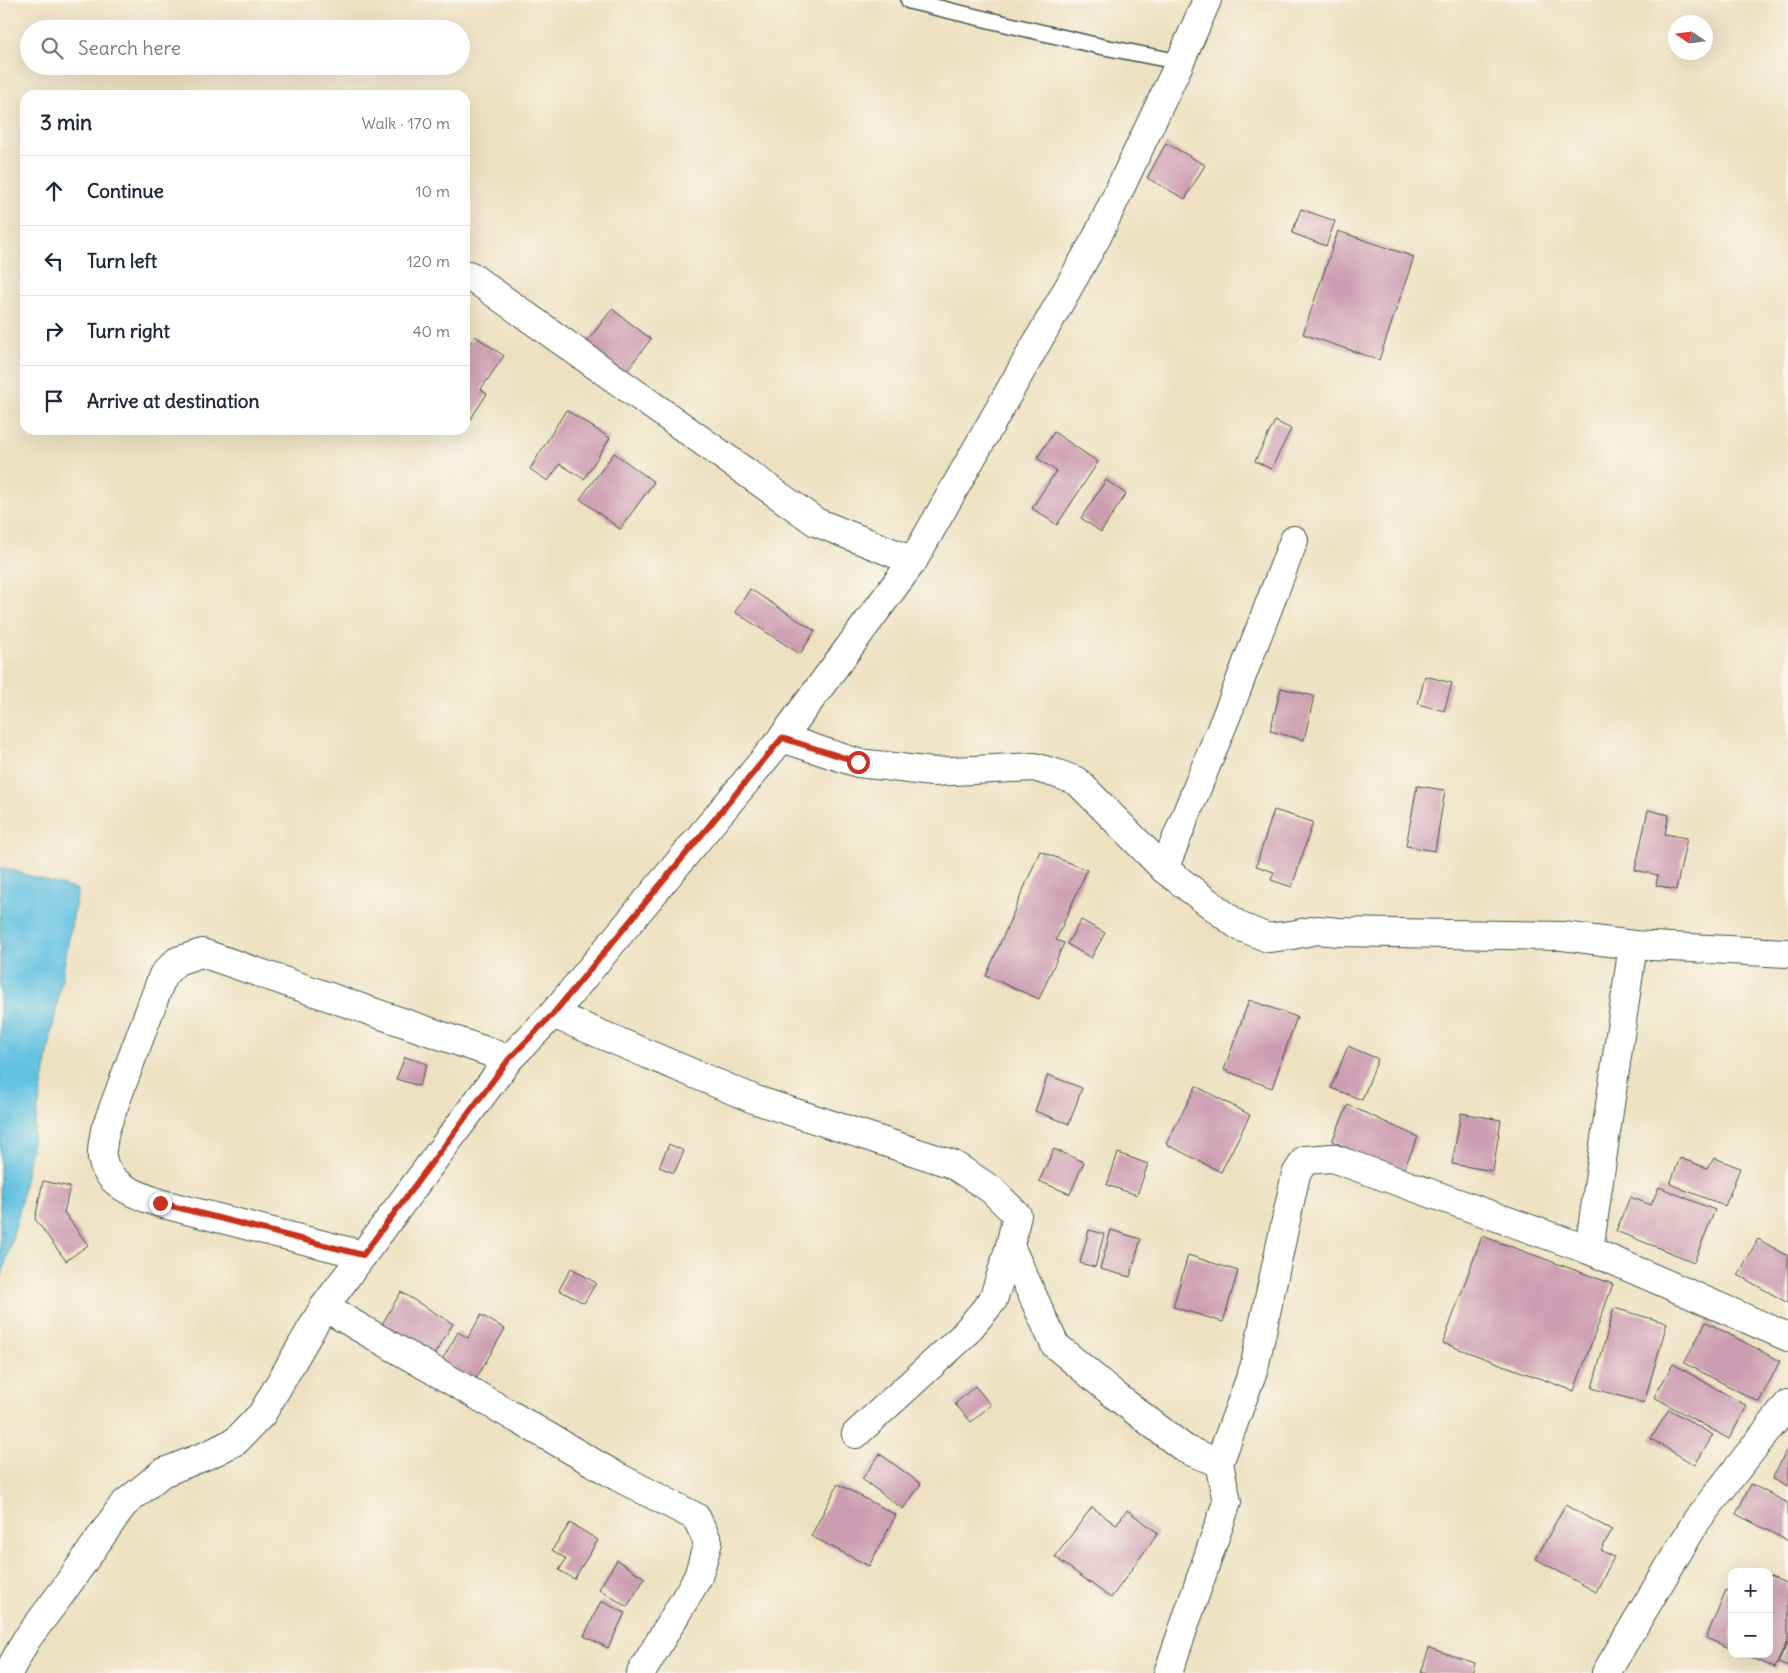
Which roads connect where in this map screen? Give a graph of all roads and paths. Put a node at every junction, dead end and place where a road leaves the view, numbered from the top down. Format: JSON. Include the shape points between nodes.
{"nodes":[{"id":1,"x":1207,"y":0,"type":"edge"},
{"id":2,"x":909,"y":1,"type":"edge"},
{"id":3,"x":1180,"y":62,"type":"junction"},
{"id":4,"x":470,"y":276,"type":"edge"},
{"id":5,"x":1294,"y":540,"type":"dead end"},
{"id":6,"x":913,"y":561,"type":"junction"},
{"id":7,"x":782,"y":738,"type":"junction"},
{"id":8,"x":1164,"y":869,"type":"junction"},
{"id":9,"x":1633,"y":944,"type":"junction"},
{"id":10,"x":1788,"y":953,"type":"edge"},
{"id":11,"x":553,"y":1014,"type":"junction"},
{"id":12,"x":509,"y":1059,"type":"junction"},
{"id":13,"x":1010,"y":1246,"type":"junction"},
{"id":14,"x":1589,"y":1250,"type":"junction"},
{"id":15,"x":363,"y":1255,"type":"junction"},
{"id":16,"x":324,"y":1307,"type":"junction"},
{"id":17,"x":1788,"y":1337,"type":"edge"},
{"id":18,"x":1788,"y":1404,"type":"edge"},
{"id":19,"x":856,"y":1434,"type":"dead end"},
{"id":20,"x":1219,"y":1463,"type":"junction"},
{"id":21,"x":8,"y":1673,"type":"edge"},
{"id":22,"x":642,"y":1673,"type":"edge"},
{"id":23,"x":1168,"y":1673,"type":"edge"},
{"id":24,"x":1606,"y":1673,"type":"edge"}],
"edges":[{"from":1,"to":3,"type":"street"},
{"from":2,"to":3,"type":"lane"},
{"from":3,"to":6,"type":"street","via":[[1096,237]]},
{"from":4,"to":6,"type":"street","via":[[816,522]]},
{"from":5,"to":8,"type":"street"},
{"from":6,"to":7,"type":"street"},
{"from":7,"to":8,"type":"street","via":[[858,762],[885,766],[932,772],[1034,767],[1058,774],[1077,781]]},
{"from":7,"to":11,"type":"street"},
{"from":8,"to":9,"type":"street","via":[[1239,926],[1268,938],[1317,930],[1563,936]]},
{"from":9,"to":10,"type":"street"},
{"from":9,"to":14,"type":"street"},
{"from":11,"to":12,"type":"street"},
{"from":11,"to":13,"type":"street","via":[[756,1100],[952,1164],[992,1190],[1017,1215]]},
{"from":12,"to":15,"type":"street"},
{"from":12,"to":15,"type":"street","via":[[202,952],[177,961],[163,975],[105,1130],[102,1157],[108,1172],[128,1191],[160,1203]]},
{"from":13,"to":19,"type":"street","via":[[993,1300],[962,1337]]},
{"from":13,"to":20,"type":"street","via":[[1055,1345],[1185,1449]]},
{"from":14,"to":17,"type":"street"},
{"from":14,"to":20,"type":"street","via":[[1332,1158],[1305,1160],[1296,1174],[1254,1368]]},
{"from":15,"to":16,"type":"street"},
{"from":16,"to":21,"type":"street","via":[[262,1414],[236,1441],[162,1473],[123,1505],[26,1640]]},
{"from":16,"to":22,"type":"street","via":[[618,1477],[696,1517],[708,1542],[698,1577]]},
{"from":18,"to":24,"type":"street","via":[[1698,1520]]},
{"from":20,"to":23,"type":"street","via":[[1227,1502]]}]}
